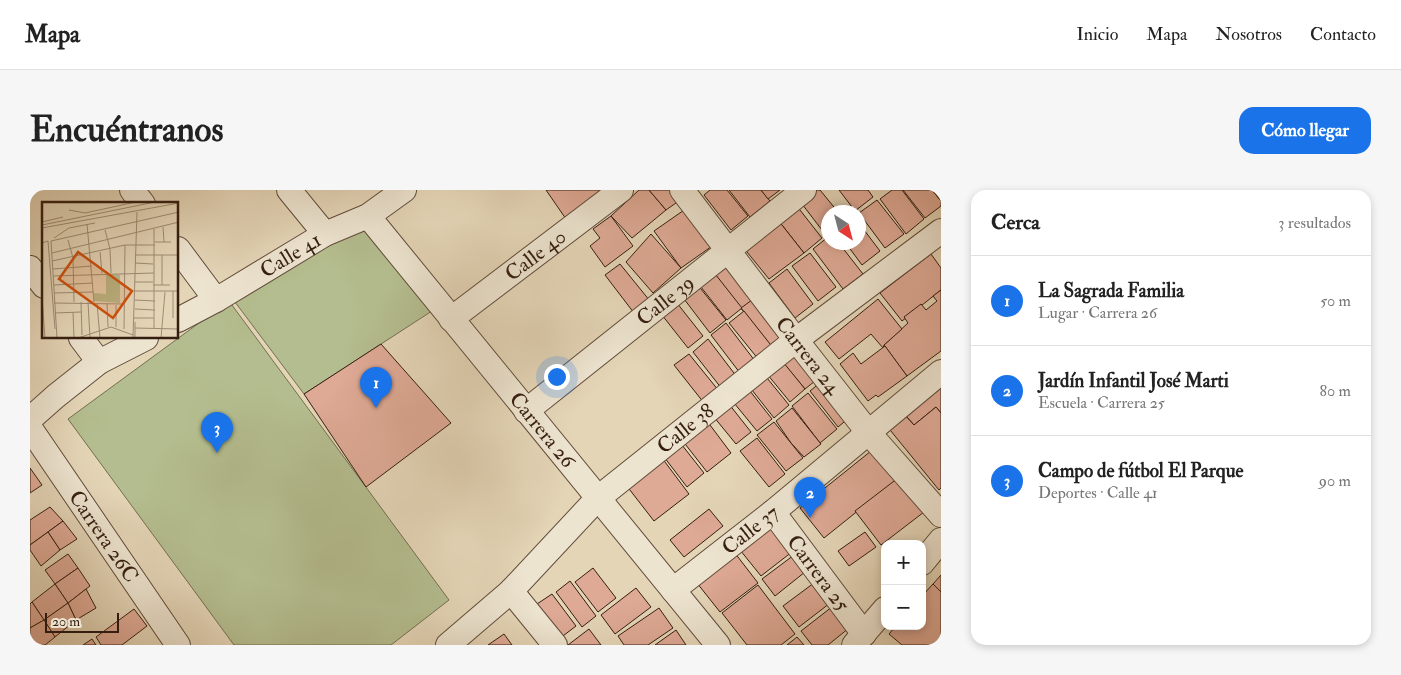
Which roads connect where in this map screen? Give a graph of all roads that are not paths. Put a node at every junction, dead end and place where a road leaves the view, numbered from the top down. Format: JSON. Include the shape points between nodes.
{"nodes":[{"id":1,"x":132,"y":190,"type":"edge"},
{"id":2,"x":289,"y":190,"type":"edge"},
{"id":3,"x":404,"y":190,"type":"edge"},
{"id":4,"x":621,"y":190,"type":"edge"},
{"id":5,"x":682,"y":190,"type":"edge"},
{"id":6,"x":804,"y":190,"type":"edge"},
{"id":7,"x":141,"y":202,"type":"edge"},
{"id":8,"x":368,"y":216,"type":"junction"},
{"id":9,"x":941,"y":231,"type":"edge"},
{"id":10,"x":325,"y":234,"type":"junction"},
{"id":11,"x":179,"y":250,"type":"edge"},
{"id":12,"x":728,"y":250,"type":"junction"},
{"id":13,"x":30,"y":268,"type":"edge"},
{"id":14,"x":42,"y":283,"type":"edge"},
{"id":15,"x":216,"y":300,"type":"junction"},
{"id":16,"x":179,"y":319,"type":"edge"},
{"id":17,"x":451,"y":319,"type":"junction"},
{"id":18,"x":82,"y":339,"type":"edge"},
{"id":19,"x":144,"y":339,"type":"edge"},
{"id":20,"x":796,"y":340,"type":"junction"},
{"id":21,"x":100,"y":362,"type":"junction"},
{"id":22,"x":941,"y":372,"type":"edge"},
{"id":23,"x":526,"y":411,"type":"junction"},
{"id":24,"x":30,"y":419,"type":"edge"},
{"id":25,"x":30,"y":428,"type":"edge"},
{"id":26,"x":868,"y":432,"type":"junction"},
{"id":27,"x":597,"y":499,"type":"junction"},
{"id":28,"x":773,"y":512,"type":"junction"},
{"id":29,"x":941,"y":515,"type":"edge"},
{"id":30,"x":941,"y":540,"type":"edge"},
{"id":31,"x":926,"y":558,"type":"edge"},
{"id":32,"x":673,"y":590,"type":"junction"},
{"id":33,"x":511,"y":591,"type":"junction"},
{"id":34,"x":881,"y":614,"type":"edge"},
{"id":35,"x":859,"y":640,"type":"edge"},
{"id":36,"x":178,"y":645,"type":"edge"},
{"id":37,"x":448,"y":645,"type":"edge"},
{"id":38,"x":555,"y":645,"type":"edge"},
{"id":39,"x":718,"y":645,"type":"edge"}],
"edges":[{"from":1,"to":7,"type":"street"},
{"from":2,"to":10,"type":"street"},
{"from":3,"to":8,"type":"street","name":"Calle 41"},
{"from":4,"to":17,"type":"street","name":"Calle 40"},
{"from":5,"to":12,"type":"street","name":"Carrera 24"},
{"from":6,"to":12,"type":"street","name":"Calle 39"},
{"from":8,"to":10,"type":"street","name":"Calle 41"},
{"from":8,"to":17,"type":"street","name":"Carrera 26"},
{"from":9,"to":20,"type":"street","name":"Calle 38"},
{"from":10,"to":15,"type":"street","name":"Calle 41"},
{"from":11,"to":15,"type":"street"},
{"from":12,"to":20,"type":"street","name":"Carrera 24"},
{"from":12,"to":23,"type":"street","name":"Calle 39"},
{"from":13,"to":14,"type":"street"},
{"from":15,"to":16,"type":"street","name":"Calle 41"},
{"from":17,"to":23,"type":"street","name":"Carrera 26"},
{"from":18,"to":21,"type":"street"},
{"from":19,"to":21,"type":"street"},
{"from":20,"to":26,"type":"street","name":"Carrera 24"},
{"from":20,"to":27,"type":"street","name":"Calle 38"},
{"from":21,"to":24,"type":"street"},
{"from":22,"to":26,"type":"street","name":"Calle 37"},
{"from":23,"to":27,"type":"street","name":"Carrera 26"},
{"from":25,"to":36,"type":"street","name":"Carrera 26C"},
{"from":26,"to":28,"type":"street","name":"Calle 37"},
{"from":26,"to":29,"type":"street","name":"Carrera 24"},
{"from":27,"to":32,"type":"street","name":"Carrera 26"},
{"from":27,"to":33,"type":"street","name":"Calle 38"},
{"from":28,"to":32,"type":"street","name":"Calle 37"},
{"from":28,"to":35,"type":"street","name":"Carrera 25"},
{"from":30,"to":31,"type":"street"},
{"from":32,"to":39,"type":"street","name":"Carrera 26"},
{"from":33,"to":37,"type":"street","name":"Calle 38"},
{"from":33,"to":38,"type":"street"},
{"from":34,"to":35,"type":"street"}]}
